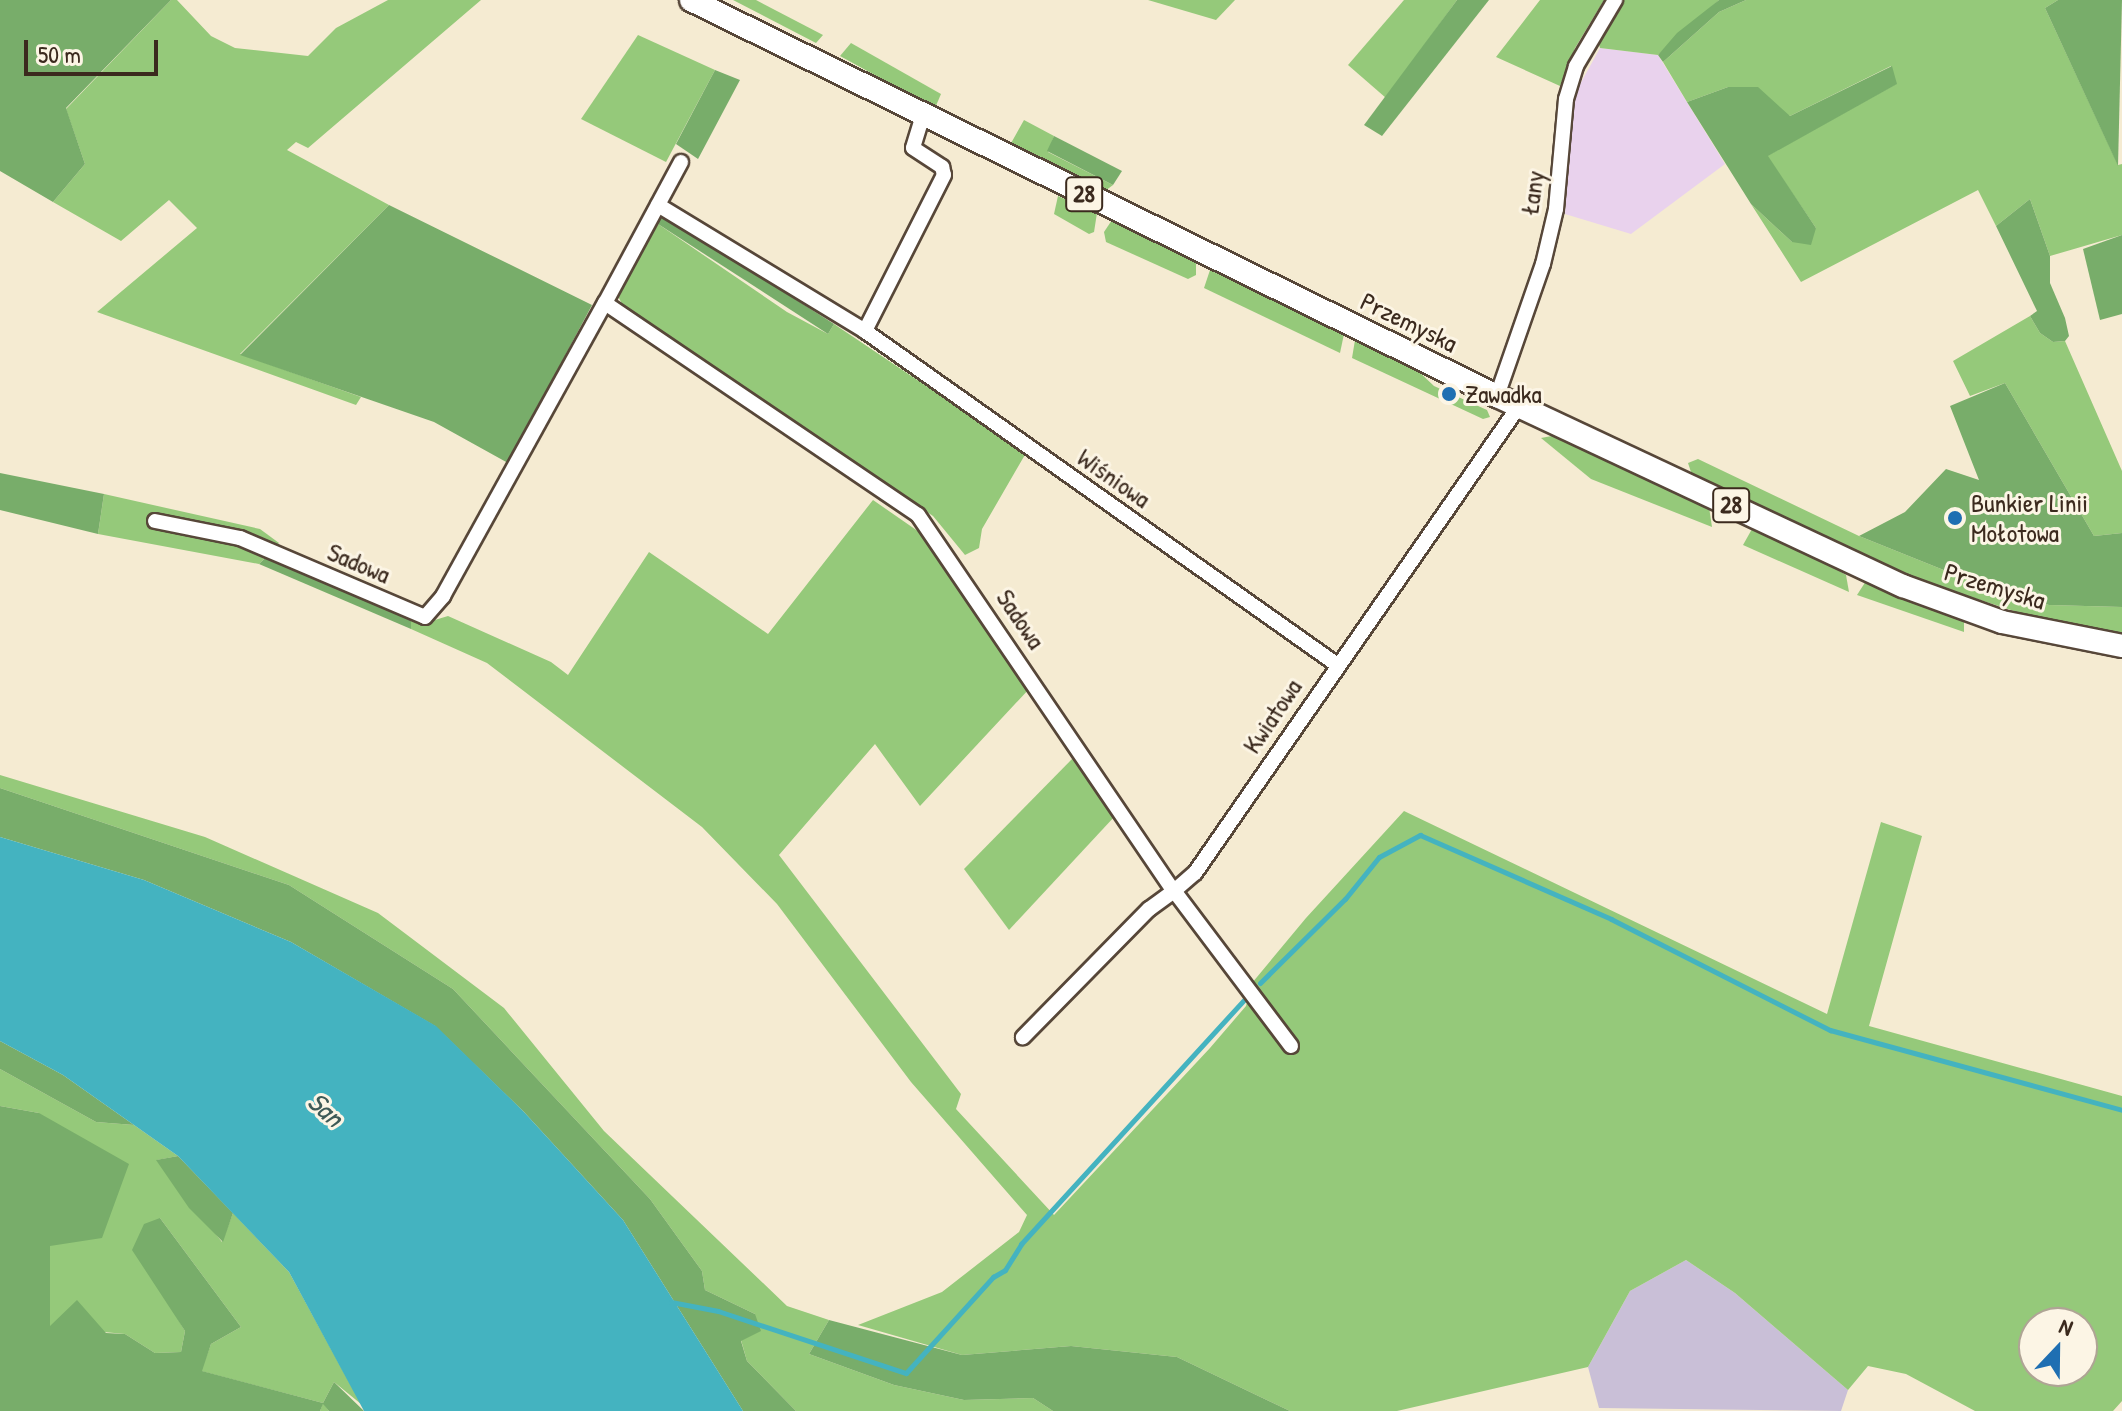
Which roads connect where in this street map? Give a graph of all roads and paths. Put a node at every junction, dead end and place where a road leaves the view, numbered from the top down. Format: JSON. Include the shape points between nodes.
{"nodes":[{"id":1,"x":691,"y":0,"type":"edge"},
{"id":2,"x":1615,"y":0,"type":"edge"},
{"id":3,"x":923,"y":115,"type":"junction"},
{"id":4,"x":681,"y":162,"type":"dead end"},
{"id":5,"x":658,"y":205,"type":"junction"},
{"id":6,"x":605,"y":303,"type":"junction"},
{"id":7,"x":865,"y":331,"type":"junction"},
{"id":8,"x":1497,"y":396,"type":"junction"},
{"id":9,"x":1519,"y":406,"type":"junction"},
{"id":10,"x":155,"y":521,"type":"dead end"},
{"id":11,"x":2122,"y":646,"type":"edge"},
{"id":12,"x":1336,"y":664,"type":"junction"},
{"id":13,"x":1174,"y":891,"type":"junction"},
{"id":14,"x":1023,"y":1037,"type":"dead end"},
{"id":15,"x":1291,"y":1046,"type":"dead end"}],
"edges":[{"from":1,"to":3,"type":"main road","name":"Przemyska","number":"28"},
{"from":2,"to":8,"type":"street","name":"Łany","via":[[1576,66],[1566,99],[1556,209],[1543,264]]},
{"from":3,"to":7,"type":"street","via":[[913,148],[942,167],[944,175]]},
{"from":3,"to":8,"type":"main road","name":"Przemyska","number":"28"},
{"from":4,"to":5,"type":"street","name":"Sadowa"},
{"from":5,"to":6,"type":"street","name":"Sadowa"},
{"from":5,"to":7,"type":"street","name":"Wiśniowa"},
{"from":6,"to":10,"type":"street","name":"Sadowa","via":[[443,596],[425,617],[240,538]]},
{"from":6,"to":13,"type":"street","name":"Sadowa","via":[[918,515]]},
{"from":7,"to":12,"type":"street","name":"Wiśniowa"},
{"from":8,"to":9,"type":"main road","name":"Przemyska","number":"28"},
{"from":9,"to":11,"type":"main road","name":"Przemyska","number":"28","via":[[1903,586],[2002,622]]},
{"from":9,"to":12,"type":"street","name":"Kwiatowa"},
{"from":12,"to":13,"type":"street","name":"Kwiatowa","via":[[1195,873]]},
{"from":13,"to":14,"type":"street","via":[[1149,909]]},
{"from":13,"to":15,"type":"street"}]}
